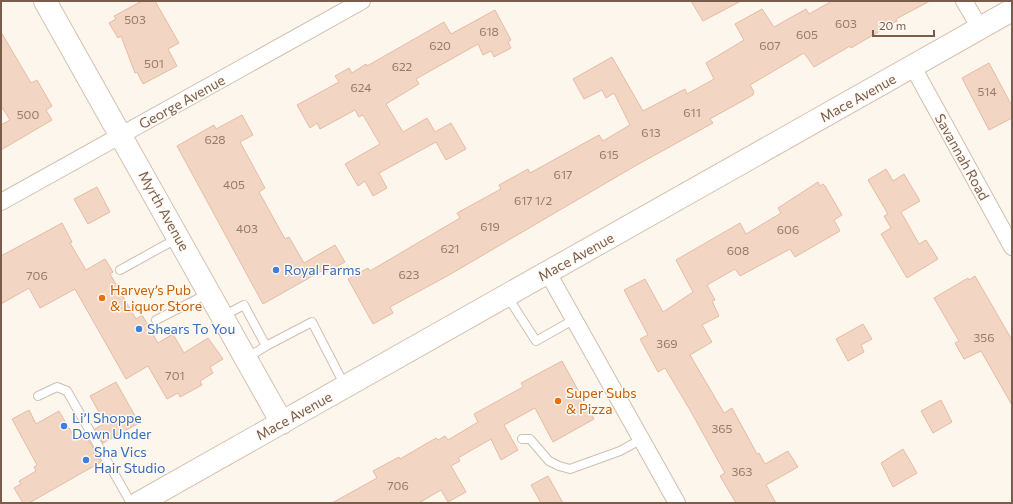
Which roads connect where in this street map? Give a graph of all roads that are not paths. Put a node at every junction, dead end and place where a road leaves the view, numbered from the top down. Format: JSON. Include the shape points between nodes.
{"nodes":[{"id":1,"x":45,"y":1,"type":"edge"},
{"id":2,"x":362,"y":1,"type":"edge"},
{"id":3,"x":964,"y":1,"type":"edge"},
{"id":4,"x":1012,"y":10,"type":"edge"},
{"id":5,"x":980,"y":28,"type":"junction"},
{"id":6,"x":913,"y":67,"type":"junction"},
{"id":7,"x":122,"y":135,"type":"junction"},
{"id":8,"x":1,"y":202,"type":"edge"},
{"id":9,"x":178,"y":237,"type":"junction"},
{"id":10,"x":1012,"y":247,"type":"edge"},
{"id":11,"x":120,"y":270,"type":"dead end"},
{"id":12,"x":548,"y":273,"type":"junction"},
{"id":13,"x":209,"y":292,"type":"junction"},
{"id":14,"x":507,"y":296,"type":"junction"},
{"id":15,"x":223,"y":317,"type":"junction"},
{"id":16,"x":575,"y":319,"type":"junction"},
{"id":17,"x":156,"y":320,"type":"dead end"},
{"id":18,"x":266,"y":346,"type":"junction"},
{"id":19,"x":246,"y":358,"type":"junction"},
{"id":20,"x":345,"y":387,"type":"junction"},
{"id":21,"x":38,"y":396,"type":"dead end"},
{"id":22,"x":282,"y":423,"type":"junction"},
{"id":23,"x":522,"y":439,"type":"dead end"},
{"id":24,"x":642,"y":439,"type":"junction"},
{"id":25,"x":131,"y":503,"type":"edge"},
{"id":26,"x":139,"y":503,"type":"edge"},
{"id":27,"x":677,"y":503,"type":"edge"}],
"edges":[{"from":1,"to":7,"type":"main road","name":"Myrth Avenue"},
{"from":2,"to":7,"type":"street","name":"George Avenue"},
{"from":3,"to":5,"type":"street"},
{"from":4,"to":5,"type":"main road","name":"Mace Avenue"},
{"from":5,"to":6,"type":"main road","name":"Mace Avenue"},
{"from":6,"to":10,"type":"street","name":"Savannah Road"},
{"from":6,"to":12,"type":"main road","name":"Mace Avenue"},
{"from":7,"to":8,"type":"street","name":"George Avenue"},
{"from":7,"to":9,"type":"main road","name":"Myrth Avenue"},
{"from":9,"to":11,"type":"lane"},
{"from":9,"to":13,"type":"main road","name":"Myrth Avenue"},
{"from":12,"to":14,"type":"main road","name":"Mace Avenue"},
{"from":12,"to":16,"type":"street"},
{"from":13,"to":15,"type":"main road","name":"Myrth Avenue"},
{"from":13,"to":17,"type":"lane"},
{"from":14,"to":16,"type":"lane","via":[[536,342]]},
{"from":14,"to":20,"type":"main road","name":"Mace Avenue"},
{"from":15,"to":18,"type":"lane","via":[[244,305]]},
{"from":15,"to":19,"type":"main road","name":"Myrth Avenue"},
{"from":16,"to":24,"type":"street"},
{"from":18,"to":19,"type":"lane"},
{"from":18,"to":20,"type":"lane","via":[[312,322]]},
{"from":19,"to":22,"type":"main road","name":"Myrth Avenue"},
{"from":20,"to":22,"type":"main road","name":"Mace Avenue"},
{"from":21,"to":25,"type":"lane","via":[[58,387],[67,392]]},
{"from":22,"to":26,"type":"main road","name":"Mace Avenue"},
{"from":23,"to":24,"type":"lane","via":[[530,439],[548,461],[570,469],[620,451]]},
{"from":24,"to":27,"type":"street"}]}
